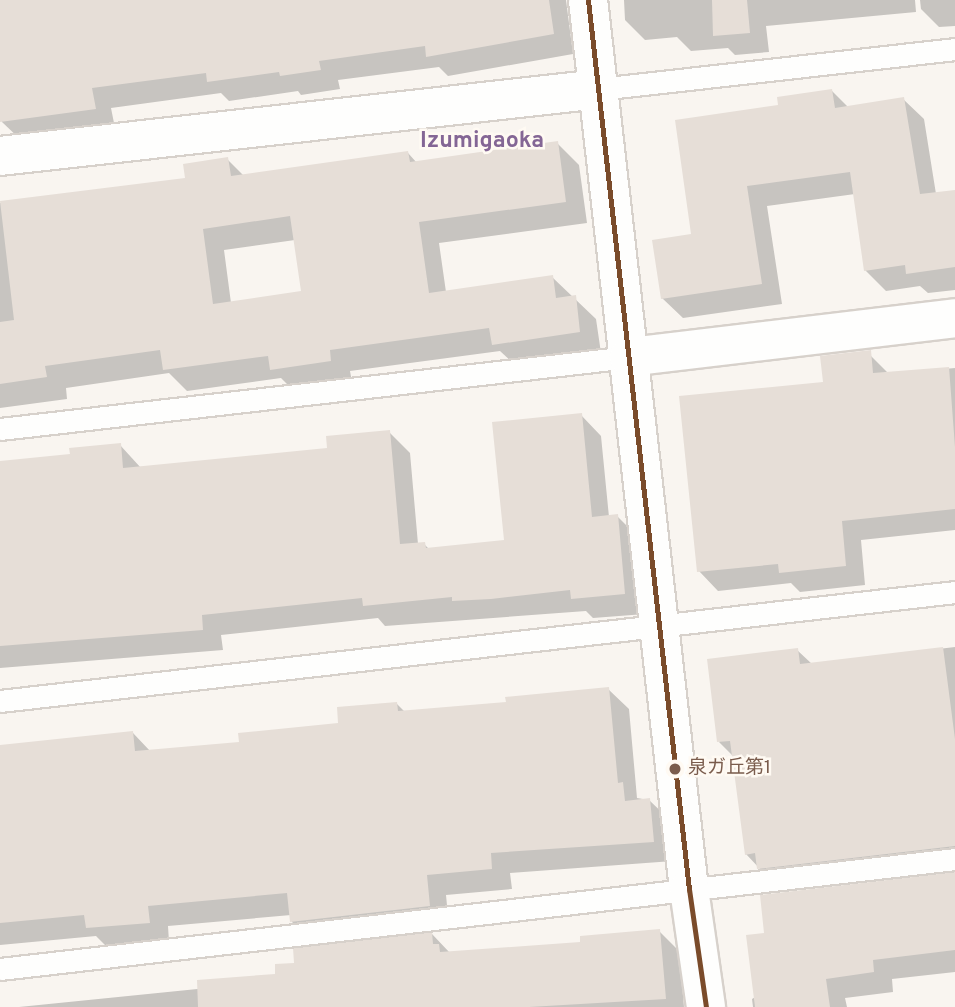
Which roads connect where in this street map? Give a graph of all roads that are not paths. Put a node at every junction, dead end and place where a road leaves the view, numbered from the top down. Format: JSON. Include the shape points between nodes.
{"nodes":[{"id":1,"x":588,"y":0,"type":"edge"},
{"id":2,"x":955,"y":49,"type":"edge"},
{"id":3,"x":599,"y":89,"type":"junction"},
{"id":4,"x":0,"y":156,"type":"edge"},
{"id":5,"x":955,"y":318,"type":"edge"},
{"id":6,"x":629,"y":357,"type":"junction"},
{"id":7,"x":0,"y":429,"type":"edge"},
{"id":8,"x":955,"y":592,"type":"edge"},
{"id":9,"x":661,"y":624,"type":"junction"},
{"id":10,"x":0,"y":701,"type":"edge"},
{"id":11,"x":955,"y":859,"type":"edge"},
{"id":12,"x":690,"y":889,"type":"junction"},
{"id":13,"x":0,"y":969,"type":"edge"},
{"id":14,"x":706,"y":1007,"type":"edge"}],
"edges":[{"from":1,"to":3,"type":"street"},
{"from":2,"to":3,"type":"lane"},
{"from":3,"to":4,"type":"street"},
{"from":3,"to":6,"type":"street"},
{"from":5,"to":6,"type":"street"},
{"from":6,"to":7,"type":"lane"},
{"from":6,"to":9,"type":"street"},
{"from":8,"to":9,"type":"lane"},
{"from":9,"to":10,"type":"lane"},
{"from":9,"to":12,"type":"street"},
{"from":11,"to":12,"type":"lane"},
{"from":12,"to":13,"type":"lane"},
{"from":12,"to":14,"type":"street"}]}
